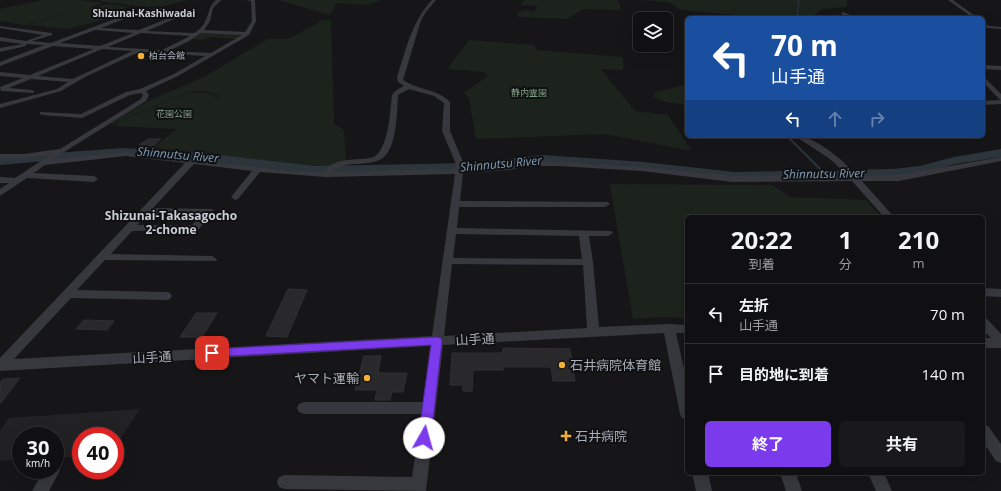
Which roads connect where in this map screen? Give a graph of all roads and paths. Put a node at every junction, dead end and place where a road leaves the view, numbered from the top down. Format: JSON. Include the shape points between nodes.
{"nodes":[{"id":1,"x":219,"y":0,"type":"edge"},
{"id":2,"x":247,"y":0,"type":"edge"},
{"id":3,"x":253,"y":0,"type":"edge"},
{"id":4,"x":434,"y":0,"type":"edge"},
{"id":5,"x":950,"y":0,"type":"edge"},
{"id":6,"x":842,"y":13,"type":"dead end"},
{"id":7,"x":849,"y":16,"type":"edge"},
{"id":8,"x":973,"y":16,"type":"edge"},
{"id":9,"x":0,"y":27,"type":"edge"},
{"id":10,"x":1001,"y":28,"type":"edge"},
{"id":11,"x":10,"y":29,"type":"junction"},
{"id":12,"x":93,"y":29,"type":"junction"},
{"id":13,"x":985,"y":30,"type":"edge"},
{"id":14,"x":199,"y":31,"type":"junction"},
{"id":15,"x":0,"y":32,"type":"edge"},
{"id":16,"x":139,"y":32,"type":"junction"},
{"id":17,"x":1001,"y":33,"type":"edge"},
{"id":18,"x":247,"y":34,"type":"junction"},
{"id":19,"x":194,"y":35,"type":"junction"},
{"id":20,"x":0,"y":39,"type":"edge"},
{"id":21,"x":23,"y":42,"type":"junction"},
{"id":22,"x":32,"y":43,"type":"junction"},
{"id":23,"x":50,"y":45,"type":"junction"},
{"id":24,"x":101,"y":48,"type":"junction"},
{"id":25,"x":0,"y":50,"type":"edge"},
{"id":26,"x":139,"y":51,"type":"junction"},
{"id":27,"x":162,"y":52,"type":"junction"},
{"id":28,"x":211,"y":55,"type":"junction"},
{"id":29,"x":1,"y":63,"type":"edge"},
{"id":30,"x":985,"y":67,"type":"edge"},
{"id":31,"x":1001,"y":68,"type":"edge"},
{"id":32,"x":0,"y":74,"type":"edge"},
{"id":33,"x":31,"y":77,"type":"junction"},
{"id":34,"x":75,"y":81,"type":"junction"},
{"id":35,"x":985,"y":82,"type":"edge"},
{"id":36,"x":409,"y":86,"type":"junction"},
{"id":37,"x":0,"y":89,"type":"edge"},
{"id":38,"x":142,"y":90,"type":"junction"},
{"id":39,"x":32,"y":92,"type":"dead end"},
{"id":40,"x":1001,"y":98,"type":"edge"},
{"id":41,"x":1001,"y":102,"type":"edge"},
{"id":42,"x":985,"y":103,"type":"edge"},
{"id":43,"x":0,"y":106,"type":"edge"},
{"id":44,"x":42,"y":113,"type":"dead end"},
{"id":45,"x":802,"y":138,"type":"edge"},
{"id":46,"x":60,"y":152,"type":"junction"},
{"id":47,"x":0,"y":156,"type":"edge"},
{"id":48,"x":1001,"y":159,"type":"edge"},
{"id":49,"x":45,"y":161,"type":"junction"},
{"id":50,"x":192,"y":161,"type":"junction"},
{"id":51,"x":459,"y":168,"type":"junction"},
{"id":52,"x":258,"y":169,"type":"junction"},
{"id":53,"x":329,"y":171,"type":"junction"},
{"id":54,"x":25,"y":175,"type":"junction"},
{"id":55,"x":853,"y":176,"type":"junction"},
{"id":56,"x":94,"y":179,"type":"dead end"},
{"id":57,"x":0,"y":180,"type":"edge"},
{"id":58,"x":17,"y":181,"type":"junction"},
{"id":59,"x":0,"y":193,"type":"edge"},
{"id":60,"x":235,"y":197,"type":"dead end"},
{"id":61,"x":455,"y":204,"type":"junction"},
{"id":62,"x":605,"y":204,"type":"dead end"},
{"id":63,"x":146,"y":211,"type":"junction"},
{"id":64,"x":887,"y":215,"type":"edge"},
{"id":65,"x":130,"y":228,"type":"junction"},
{"id":66,"x":452,"y":231,"type":"junction"},
{"id":67,"x":584,"y":233,"type":"junction"},
{"id":68,"x":608,"y":233,"type":"dead end"},
{"id":69,"x":102,"y":257,"type":"junction"},
{"id":70,"x":212,"y":259,"type":"dead end"},
{"id":71,"x":447,"y":261,"type":"junction"},
{"id":72,"x":588,"y":262,"type":"junction"},
{"id":73,"x":985,"y":292,"type":"edge"},
{"id":74,"x":1001,"y":293,"type":"edge"},
{"id":75,"x":67,"y":294,"type":"junction"},
{"id":76,"x":166,"y":296,"type":"dead end"},
{"id":77,"x":985,"y":324,"type":"edge"},
{"id":78,"x":669,"y":328,"type":"junction"},
{"id":79,"x":685,"y":329,"type":"edge"},
{"id":80,"x":593,"y":332,"type":"junction"},
{"id":81,"x":437,"y":341,"type":"junction"},
{"id":82,"x":1001,"y":342,"type":"edge"},
{"id":83,"x":985,"y":343,"type":"edge"},
{"id":84,"x":0,"y":366,"type":"edge"},
{"id":85,"x":685,"y":404,"type":"edge"},
{"id":86,"x":304,"y":408,"type":"dead end"},
{"id":87,"x":428,"y":408,"type":"junction"},
{"id":88,"x":985,"y":433,"type":"edge"},
{"id":89,"x":1001,"y":456,"type":"edge"},
{"id":90,"x":700,"y":475,"type":"edge"},
{"id":91,"x":789,"y":475,"type":"edge"},
{"id":92,"x":877,"y":475,"type":"edge"},
{"id":93,"x":47,"y":479,"type":"edge"},
{"id":94,"x":285,"y":482,"type":"dead end"},
{"id":95,"x":418,"y":488,"type":"edge"},
{"id":96,"x":40,"y":491,"type":"edge"},
{"id":97,"x":704,"y":491,"type":"edge"},
{"id":98,"x":794,"y":491,"type":"edge"},
{"id":99,"x":884,"y":491,"type":"edge"}],
"edges":[{"from":1,"to":14,"type":"street","via":[[211,7],[208,20]]},
{"from":2,"to":3,"type":"street"},
{"from":3,"to":18,"type":"street","via":[[254,21]]},
{"from":4,"to":36,"type":"street","via":[[419,20],[400,77],[400,81]]},
{"from":5,"to":8,"type":"street"},
{"from":6,"to":7,"type":"street"},
{"from":9,"to":11,"type":"street"},
{"from":10,"to":13,"type":"street"},
{"from":11,"to":15,"type":"street"},
{"from":11,"to":21,"type":"street","via":[[50,34]]},
{"from":12,"to":16,"type":"street"},
{"from":12,"to":16,"type":"street","via":[[156,9],[190,11]]},
{"from":12,"to":23,"type":"street"},
{"from":13,"to":17,"type":"street"},
{"from":14,"to":18,"type":"street"},
{"from":14,"to":19,"type":"street"},
{"from":16,"to":19,"type":"street"},
{"from":16,"to":24,"type":"street"},
{"from":18,"to":28,"type":"street"},
{"from":19,"to":27,"type":"street"},
{"from":20,"to":21,"type":"street"},
{"from":21,"to":22,"type":"street"},
{"from":22,"to":23,"type":"street"},
{"from":22,"to":25,"type":"street"},
{"from":23,"to":24,"type":"street"},
{"from":23,"to":29,"type":"street"},
{"from":24,"to":26,"type":"street"},
{"from":24,"to":33,"type":"street"},
{"from":26,"to":27,"type":"street"},
{"from":26,"to":34,"type":"street"},
{"from":27,"to":28,"type":"street"},
{"from":28,"to":38,"type":"street"},
{"from":30,"to":31,"type":"street"},
{"from":32,"to":33,"type":"street"},
{"from":33,"to":34,"type":"street"},
{"from":33,"to":37,"type":"street"},
{"from":34,"to":43,"type":"street","via":[[59,90]]},
{"from":35,"to":40,"type":"street"},
{"from":36,"to":51,"type":"street","via":[[436,95],[447,102],[446,132]]},
{"from":36,"to":53,"type":"street","via":[[395,95],[393,125],[382,155],[341,163]]},
{"from":37,"to":39,"type":"street"},
{"from":38,"to":44,"type":"street","via":[[128,93],[82,116]]},
{"from":38,"to":46,"type":"street","via":[[146,95],[144,100]]},
{"from":41,"to":42,"type":"street"},
{"from":45,"to":55,"type":"street","via":[[833,157]]},
{"from":46,"to":47,"type":"street"},
{"from":46,"to":49,"type":"street"},
{"from":48,"to":55,"type":"street","via":[[918,175]]},
{"from":49,"to":50,"type":"street","via":[[126,154]]},
{"from":49,"to":54,"type":"street"},
{"from":50,"to":52,"type":"street"},
{"from":50,"to":63,"type":"street"},
{"from":51,"to":53,"type":"street"},
{"from":51,"to":55,"type":"street","via":[[510,168],[529,164],[558,164],[642,169],[732,179]]},
{"from":51,"to":61,"type":"street"},
{"from":52,"to":53,"type":"street"},
{"from":52,"to":60,"type":"street"},
{"from":54,"to":56,"type":"street"},
{"from":54,"to":58,"type":"street"},
{"from":55,"to":64,"type":"street"},
{"from":57,"to":58,"type":"street"},
{"from":58,"to":59,"type":"street"},
{"from":61,"to":62,"type":"street"},
{"from":61,"to":66,"type":"street"},
{"from":63,"to":65,"type":"street"},
{"from":63,"to":65,"type":"street","via":[[208,212],[195,228]]},
{"from":65,"to":69,"type":"street"},
{"from":66,"to":67,"type":"street"},
{"from":66,"to":71,"type":"street"},
{"from":67,"to":68,"type":"street"},
{"from":67,"to":72,"type":"street"},
{"from":69,"to":70,"type":"street"},
{"from":69,"to":75,"type":"street"},
{"from":71,"to":72,"type":"street"},
{"from":71,"to":81,"type":"street"},
{"from":72,"to":80,"type":"street"},
{"from":73,"to":74,"type":"street"},
{"from":75,"to":76,"type":"street"},
{"from":75,"to":84,"type":"street"},
{"from":77,"to":82,"type":"street"},
{"from":78,"to":79,"type":"street","name":"山手通"},
{"from":78,"to":80,"type":"street","name":"山手通"},
{"from":78,"to":85,"type":"street"},
{"from":80,"to":81,"type":"street","name":"山手通"},
{"from":81,"to":84,"type":"street","name":"山手通"},
{"from":81,"to":87,"type":"street"},
{"from":82,"to":83,"type":"street"},
{"from":86,"to":87,"type":"street"},
{"from":87,"to":95,"type":"street"},
{"from":88,"to":89,"type":"street"},
{"from":90,"to":97,"type":"street"},
{"from":91,"to":98,"type":"street"},
{"from":92,"to":99,"type":"street"},
{"from":93,"to":96,"type":"street"},
{"from":94,"to":95,"type":"street"}]}
